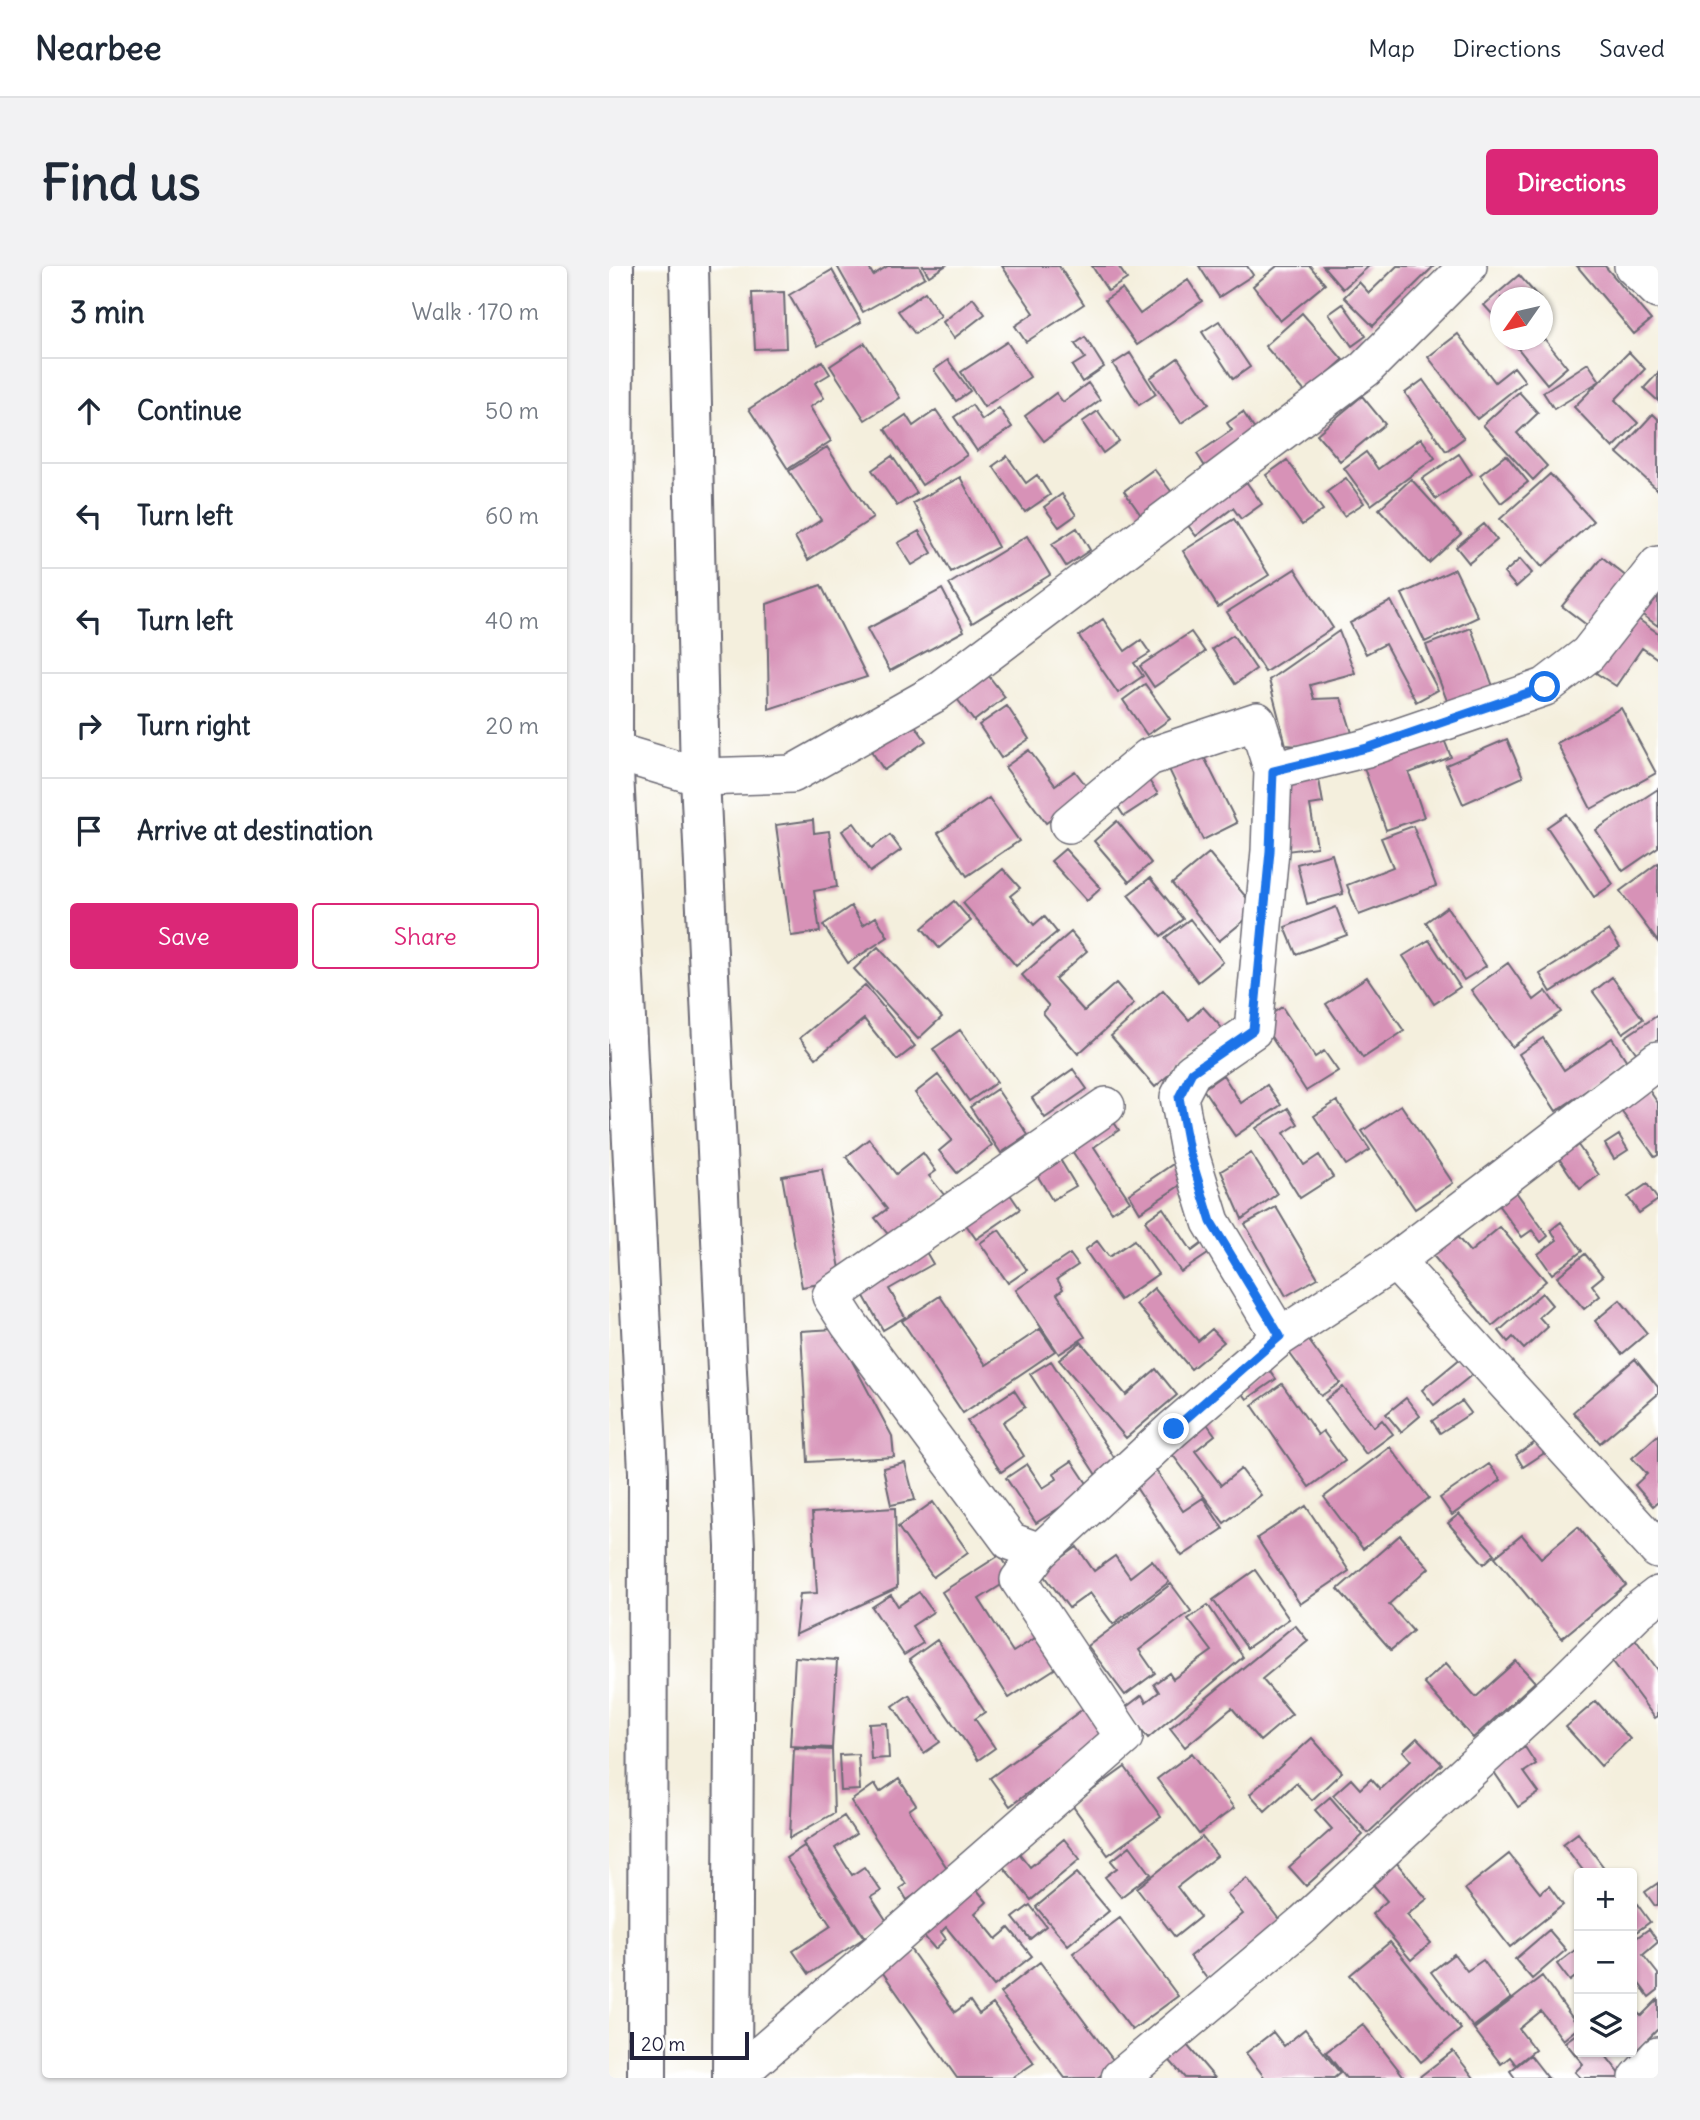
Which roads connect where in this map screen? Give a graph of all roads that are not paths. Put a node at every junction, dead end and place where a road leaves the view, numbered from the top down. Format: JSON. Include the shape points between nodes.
{"nodes":[{"id":1,"x":614,"y":266,"type":"edge"},
{"id":2,"x":689,"y":266,"type":"edge"},
{"id":3,"x":1468,"y":266,"type":"edge"},
{"id":4,"x":1658,"y":565,"type":"edge"},
{"id":5,"x":613,"y":751,"type":"junction"},
{"id":6,"x":1273,"y":771,"type":"junction"},
{"id":7,"x":700,"y":777,"type":"junction"},
{"id":8,"x":1069,"y":824,"type":"dead end"},
{"id":9,"x":1658,"y":1059,"type":"edge"},
{"id":10,"x":1106,"y":1107,"type":"dead end"},
{"id":11,"x":1395,"y":1261,"type":"junction"},
{"id":12,"x":1280,"y":1336,"type":"junction"},
{"id":13,"x":1658,"y":1550,"type":"edge"},
{"id":14,"x":1040,"y":1552,"type":"junction"},
{"id":15,"x":1658,"y":1595,"type":"edge"},
{"id":16,"x":1658,"y":2056,"type":"edge"},
{"id":17,"x":647,"y":2078,"type":"edge"},
{"id":18,"x":733,"y":2078,"type":"edge"},
{"id":19,"x":1121,"y":2078,"type":"edge"},
{"id":20,"x":1638,"y":2078,"type":"edge"}],
"edges":[{"from":1,"to":5,"type":"main road"},
{"from":2,"to":7,"type":"main road"},
{"from":3,"to":7,"type":"street","via":[[1365,369],[934,694],[792,774]]},
{"from":4,"to":6,"type":"street","via":[[1588,654],[1545,687],[1367,748]]},
{"from":5,"to":7,"type":"street"},
{"from":5,"to":17,"type":"main road","via":[[648,1472]]},
{"from":6,"to":8,"type":"street","via":[[1257,721],[1149,757]]},
{"from":6,"to":12,"type":"street","via":[[1253,1030],[1192,1072],[1179,1097],[1189,1151],[1211,1222]]},
{"from":7,"to":18,"type":"main road","via":[[735,1547]]},
{"from":9,"to":11,"type":"street"},
{"from":10,"to":14,"type":"street","via":[[831,1296],[1010,1541]]},
{"from":11,"to":12,"type":"street"},
{"from":11,"to":13,"type":"street"},
{"from":12,"to":14,"type":"street"},
{"from":14,"to":18,"type":"street","via":[[1019,1580],[1124,1737]]},
{"from":15,"to":19,"type":"street","via":[[1304,1923]]},
{"from":16,"to":20,"type":"street"}]}
